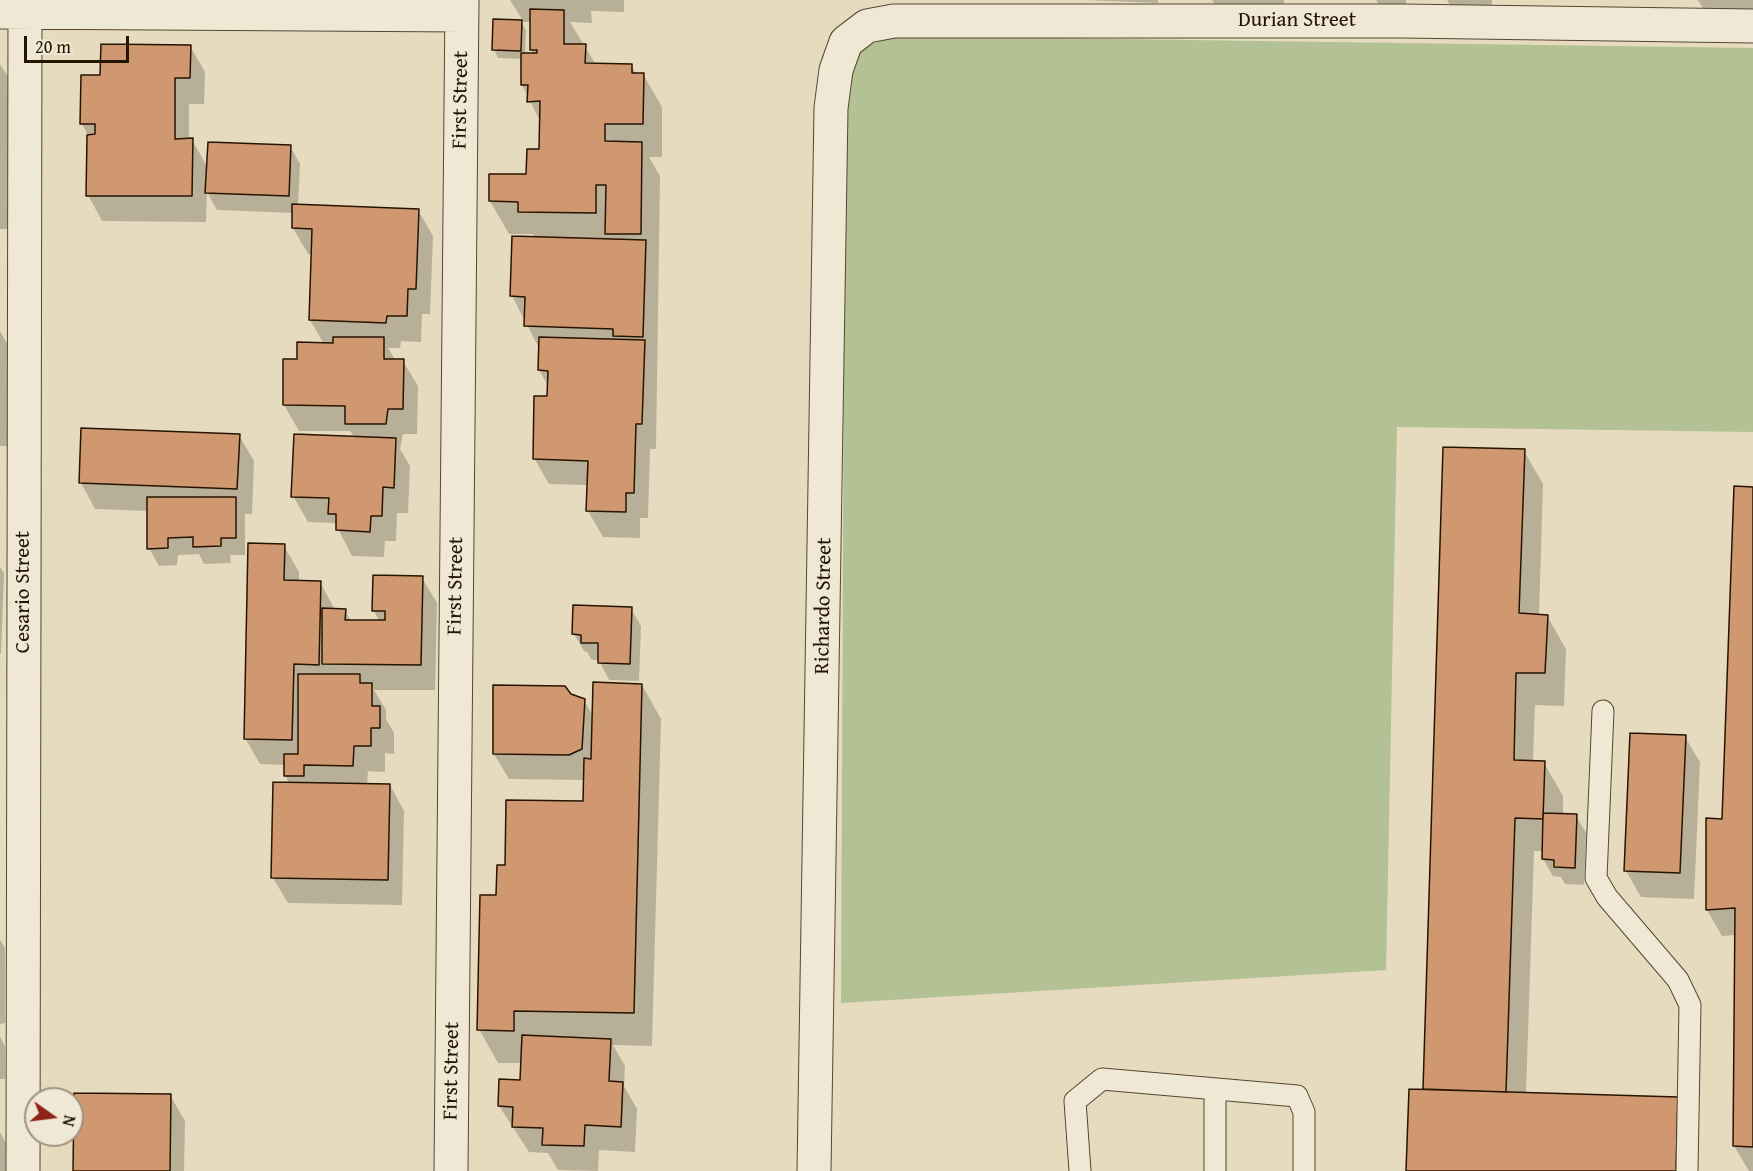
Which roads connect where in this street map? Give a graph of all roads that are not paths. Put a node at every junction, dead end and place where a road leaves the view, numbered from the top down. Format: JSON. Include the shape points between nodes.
{"nodes":[{"id":1,"x":462,"y":8,"type":"edge"},
{"id":2,"x":13,"y":12,"type":"edge"},
{"id":3,"x":1753,"y":26,"type":"edge"},
{"id":4,"x":846,"y":42,"type":"joint"},
{"id":5,"x":1603,"y":711,"type":"dead end"},
{"id":6,"x":1215,"y":1089,"type":"junction"},
{"id":7,"x":23,"y":1171,"type":"edge"},
{"id":8,"x":451,"y":1171,"type":"edge"},
{"id":9,"x":814,"y":1171,"type":"edge"},
{"id":10,"x":1080,"y":1171,"type":"edge"},
{"id":11,"x":1215,"y":1171,"type":"edge"},
{"id":12,"x":1304,"y":1171,"type":"edge"},
{"id":13,"x":1687,"y":1171,"type":"edge"}],
"edges":[{"from":1,"to":2,"type":"street"},
{"from":1,"to":8,"type":"street","name":"First Street"},
{"from":2,"to":7,"type":"street","name":"Cesario Street"},
{"from":3,"to":4,"type":"street","name":"Durian Street","via":[[894,21],[867,26]]},
{"from":4,"to":9,"type":"street","name":"Richardo Street","via":[[836,70],[831,108]]},
{"from":5,"to":13,"type":"lane","via":[[1596,878],[1607,897],[1678,980],[1690,1005]]},
{"from":6,"to":10,"type":"lane","via":[[1102,1079],[1075,1101]]},
{"from":6,"to":11,"type":"lane"},
{"from":6,"to":12,"type":"lane","via":[[1297,1096],[1304,1112]]}]}
